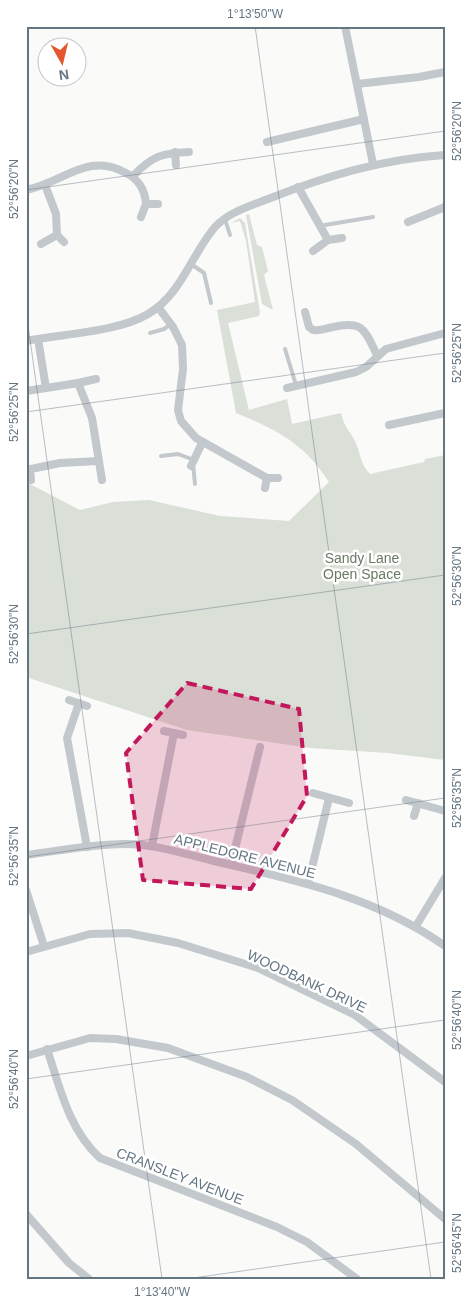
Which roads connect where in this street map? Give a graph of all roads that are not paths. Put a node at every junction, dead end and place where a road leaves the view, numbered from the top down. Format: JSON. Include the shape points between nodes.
{"nodes":[{"id":1,"x":345,"y":26,"type":"edge"},
{"id":2,"x":445,"y":72,"type":"edge"},
{"id":3,"x":358,"y":84,"type":"junction"},
{"id":4,"x":364,"y":119,"type":"junction"},
{"id":5,"x":266,"y":142,"type":"dead end"},
{"id":6,"x":175,"y":152,"type":"junction"},
{"id":7,"x":189,"y":152,"type":"dead end"},
{"id":8,"x":445,"y":156,"type":"edge"},
{"id":9,"x":372,"y":164,"type":"junction"},
{"id":10,"x":176,"y":165,"type":"dead end"},
{"id":11,"x":133,"y":176,"type":"junction"},
{"id":12,"x":45,"y":185,"type":"junction"},
{"id":13,"x":298,"y":187,"type":"junction"},
{"id":14,"x":26,"y":190,"type":"edge"},
{"id":15,"x":146,"y":204,"type":"junction"},
{"id":16,"x":158,"y":204,"type":"dead end"},
{"id":17,"x":445,"y":207,"type":"edge"},
{"id":18,"x":373,"y":217,"type":"dead end"},
{"id":19,"x":141,"y":218,"type":"dead end"},
{"id":20,"x":225,"y":219,"type":"junction"},
{"id":21,"x":408,"y":222,"type":"dead end"},
{"id":22,"x":319,"y":226,"type":"junction"},
{"id":23,"x":57,"y":235,"type":"junction"},
{"id":24,"x":230,"y":235,"type":"dead end"},
{"id":25,"x":342,"y":238,"type":"dead end"},
{"id":26,"x":328,"y":240,"type":"junction"},
{"id":27,"x":64,"y":242,"type":"dead end"},
{"id":28,"x":41,"y":244,"type":"dead end"},
{"id":29,"x":313,"y":251,"type":"dead end"},
{"id":30,"x":191,"y":264,"type":"junction"},
{"id":31,"x":211,"y":303,"type":"dead end"},
{"id":32,"x":158,"y":307,"type":"junction"},
{"id":33,"x":305,"y":312,"type":"dead end"},
{"id":34,"x":171,"y":324,"type":"junction"},
{"id":35,"x":150,"y":333,"type":"dead end"},
{"id":36,"x":445,"y":333,"type":"edge"},
{"id":37,"x":38,"y":339,"type":"junction"},
{"id":38,"x":26,"y":341,"type":"edge"},
{"id":39,"x":285,"y":350,"type":"dead end"},
{"id":40,"x":377,"y":355,"type":"junction"},
{"id":41,"x":96,"y":379,"type":"dead end"},
{"id":42,"x":78,"y":383,"type":"junction"},
{"id":43,"x":296,"y":386,"type":"junction"},
{"id":44,"x":46,"y":388,"type":"junction"},
{"id":45,"x":287,"y":388,"type":"dead end"},
{"id":46,"x":26,"y":391,"type":"edge"},
{"id":47,"x":445,"y":413,"type":"edge"},
{"id":48,"x":389,"y":425,"type":"dead end"},
{"id":49,"x":202,"y":442,"type":"junction"},
{"id":50,"x":161,"y":456,"type":"dead end"},
{"id":51,"x":98,"y":461,"type":"junction"},
{"id":52,"x":193,"y":463,"type":"junction"},
{"id":53,"x":28,"y":469,"type":"edge"},
{"id":54,"x":267,"y":478,"type":"junction"},
{"id":55,"x":278,"y":478,"type":"dead end"},
{"id":56,"x":31,"y":480,"type":"dead end"},
{"id":57,"x":102,"y":480,"type":"dead end"},
{"id":58,"x":195,"y":484,"type":"dead end"},
{"id":59,"x":265,"y":488,"type":"dead end"},
{"id":60,"x":69,"y":700,"type":"dead end"},
{"id":61,"x":79,"y":703,"type":"junction"},
{"id":62,"x":87,"y":706,"type":"dead end"},
{"id":63,"x":164,"y":731,"type":"dead end"},
{"id":64,"x":174,"y":733,"type":"junction"},
{"id":65,"x":183,"y":735,"type":"dead end"},
{"id":66,"x":260,"y":747,"type":"dead end"},
{"id":67,"x":313,"y":793,"type":"dead end"},
{"id":68,"x":329,"y":798,"type":"junction"},
{"id":69,"x":406,"y":800,"type":"dead end"},
{"id":70,"x":349,"y":803,"type":"dead end"},
{"id":71,"x":418,"y":803,"type":"junction"},
{"id":72,"x":445,"y":811,"type":"edge"},
{"id":73,"x":414,"y":816,"type":"dead end"},
{"id":74,"x":152,"y":846,"type":"junction"},
{"id":75,"x":87,"y":847,"type":"junction"},
{"id":76,"x":26,"y":855,"type":"edge"},
{"id":77,"x":231,"y":865,"type":"junction"},
{"id":78,"x":445,"y":878,"type":"edge"},
{"id":79,"x":308,"y":884,"type":"junction"},
{"id":80,"x":26,"y":890,"type":"edge"},
{"id":81,"x":416,"y":926,"type":"junction"},
{"id":82,"x":44,"y":946,"type":"junction"},
{"id":83,"x":445,"y":946,"type":"edge"},
{"id":84,"x":26,"y":952,"type":"edge"},
{"id":85,"x":46,"y":1049,"type":"junction"},
{"id":86,"x":26,"y":1056,"type":"edge"},
{"id":87,"x":445,"y":1082,"type":"edge"},
{"id":88,"x":26,"y":1214,"type":"edge"},
{"id":89,"x":445,"y":1219,"type":"edge"},
{"id":90,"x":89,"y":1279,"type":"edge"},
{"id":91,"x":357,"y":1279,"type":"edge"}],
"edges":[{"from":1,"to":3,"type":"street"},
{"from":2,"to":3,"type":"street"},
{"from":3,"to":4,"type":"street"},
{"from":4,"to":5,"type":"street"},
{"from":4,"to":9,"type":"street"},
{"from":6,"to":7,"type":"street"},
{"from":6,"to":10,"type":"street"},
{"from":6,"to":11,"type":"street","via":[[153,158]]},
{"from":8,"to":9,"type":"street"},
{"from":9,"to":13,"type":"street"},
{"from":11,"to":12,"type":"street","via":[[111,166],[95,164]]},
{"from":11,"to":15,"type":"street","via":[[144,192]]},
{"from":12,"to":14,"type":"street"},
{"from":12,"to":23,"type":"street","via":[[56,214]]},
{"from":13,"to":20,"type":"street"},
{"from":13,"to":22,"type":"street"},
{"from":15,"to":16,"type":"street"},
{"from":15,"to":19,"type":"street"},
{"from":17,"to":21,"type":"street"},
{"from":18,"to":22,"type":"lane"},
{"from":20,"to":24,"type":"lane"},
{"from":20,"to":30,"type":"street","via":[[206,239]]},
{"from":22,"to":26,"type":"street"},
{"from":23,"to":27,"type":"street"},
{"from":23,"to":28,"type":"street"},
{"from":25,"to":26,"type":"street"},
{"from":26,"to":29,"type":"street"},
{"from":30,"to":31,"type":"lane","via":[[204,274]]},
{"from":30,"to":32,"type":"street","via":[[177,288]]},
{"from":32,"to":34,"type":"street"},
{"from":32,"to":37,"type":"street","via":[[136,320]]},
{"from":33,"to":40,"type":"street","via":[[313,330],[358,325]]},
{"from":34,"to":35,"type":"lane"},
{"from":34,"to":49,"type":"street","via":[[183,355],[179,416],[189,432]]},
{"from":36,"to":40,"type":"street","via":[[396,345]]},
{"from":37,"to":38,"type":"street"},
{"from":37,"to":44,"type":"street"},
{"from":39,"to":43,"type":"lane"},
{"from":40,"to":43,"type":"street","via":[[361,370]]},
{"from":41,"to":42,"type":"street"},
{"from":42,"to":44,"type":"street"},
{"from":42,"to":51,"type":"street","via":[[92,418]]},
{"from":43,"to":45,"type":"street"},
{"from":44,"to":46,"type":"street"},
{"from":47,"to":48,"type":"street"},
{"from":49,"to":52,"type":"street"},
{"from":49,"to":54,"type":"street"},
{"from":50,"to":52,"type":"lane","via":[[178,454]]},
{"from":51,"to":53,"type":"street"},
{"from":51,"to":57,"type":"street"},
{"from":52,"to":58,"type":"lane"},
{"from":53,"to":56,"type":"street"},
{"from":54,"to":55,"type":"street"},
{"from":54,"to":59,"type":"street"},
{"from":60,"to":61,"type":"street"},
{"from":61,"to":62,"type":"street"},
{"from":61,"to":75,"type":"street","via":[[67,738]]},
{"from":63,"to":64,"type":"street"},
{"from":64,"to":65,"type":"street"},
{"from":64,"to":74,"type":"street"},
{"from":66,"to":77,"type":"street"},
{"from":67,"to":68,"type":"street"},
{"from":68,"to":70,"type":"street"},
{"from":68,"to":79,"type":"street"},
{"from":69,"to":71,"type":"street"},
{"from":71,"to":72,"type":"street"},
{"from":71,"to":73,"type":"street"},
{"from":74,"to":75,"type":"street","name":"APPLEDORE AVENUE"},
{"from":74,"to":77,"type":"street","name":"APPLEDORE AVENUE"},
{"from":75,"to":76,"type":"street","name":"APPLEDORE AVENUE"},
{"from":77,"to":79,"type":"street","name":"APPLEDORE AVENUE"},
{"from":78,"to":81,"type":"street"},
{"from":79,"to":81,"type":"street","name":"APPLEDORE AVENUE","via":[[368,904]]},
{"from":80,"to":82,"type":"street"},
{"from":81,"to":83,"type":"street","name":"APPLEDORE AVENUE"},
{"from":82,"to":84,"type":"street","name":"WOODBANK DRIVE"},
{"from":82,"to":87,"type":"street","name":"WOODBANK DRIVE","via":[[90,934],[128,933],[258,968],[355,1014]]},
{"from":85,"to":86,"type":"street"},
{"from":85,"to":89,"type":"street","via":[[90,1038],[140,1042],[168,1048],[247,1077],[292,1100],[356,1144]]},
{"from":85,"to":91,"type":"street","name":"CRANSLEY AVENUE","via":[[77,1131],[100,1158],[307,1242]]},
{"from":88,"to":90,"type":"street","via":[[69,1263]]}]}
